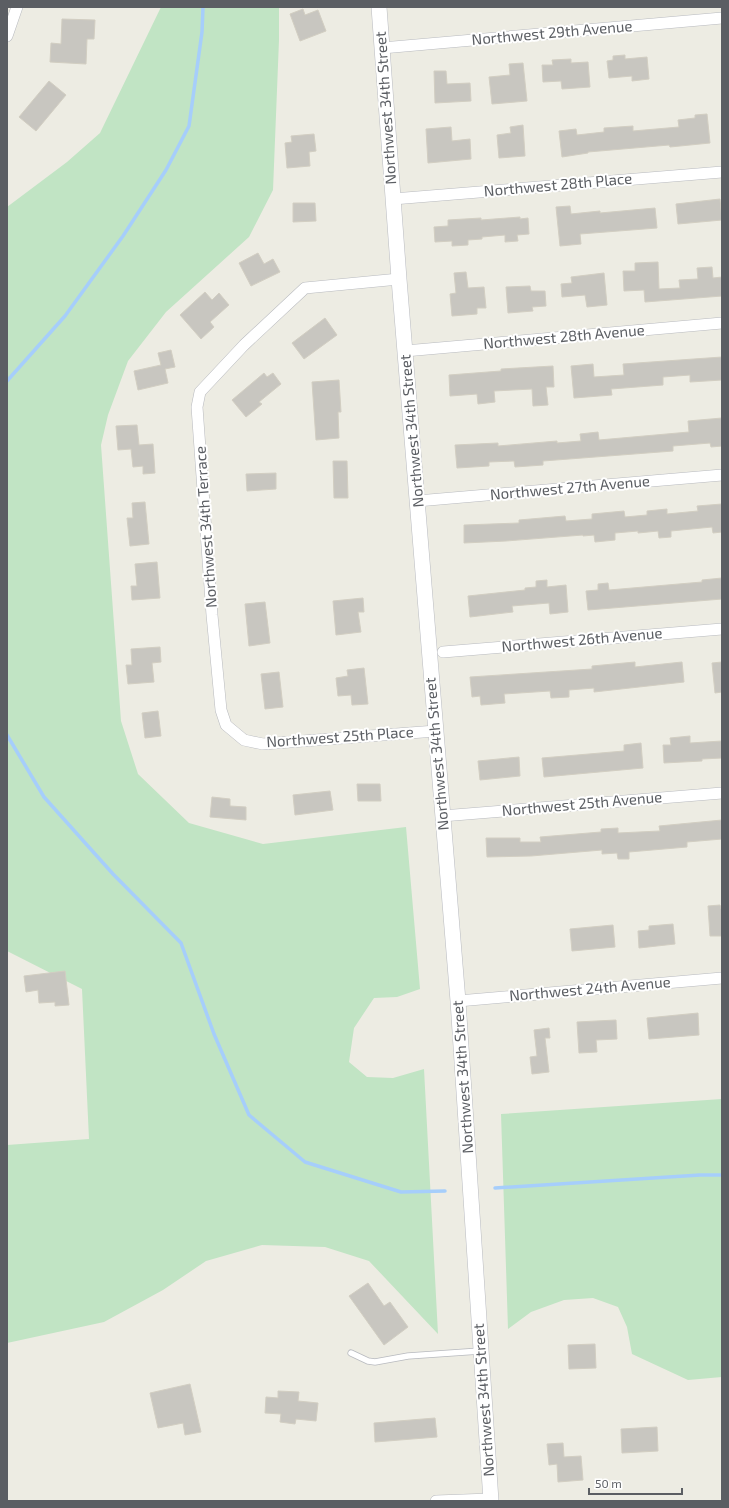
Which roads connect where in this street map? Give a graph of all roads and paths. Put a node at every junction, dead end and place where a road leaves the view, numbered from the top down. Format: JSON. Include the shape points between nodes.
{"nodes":[{"id":1,"x":17,"y":7,"type":"edge"},
{"id":2,"x":378,"y":7,"type":"edge"},
{"id":3,"x":722,"y":18,"type":"edge"},
{"id":4,"x":7,"y":36,"type":"edge"},
{"id":5,"x":382,"y":48,"type":"junction"},
{"id":6,"x":722,"y":172,"type":"edge"},
{"id":7,"x":393,"y":199,"type":"junction"},
{"id":8,"x":399,"y":279,"type":"junction"},
{"id":9,"x":722,"y":323,"type":"edge"},
{"id":10,"x":405,"y":350,"type":"junction"},
{"id":11,"x":722,"y":475,"type":"edge"},
{"id":12,"x":417,"y":501,"type":"junction"},
{"id":13,"x":722,"y":629,"type":"edge"},
{"id":14,"x":442,"y":652,"type":"dead end"},
{"id":15,"x":226,"y":725,"type":"joint"},
{"id":16,"x":436,"y":731,"type":"junction"},
{"id":17,"x":722,"y":793,"type":"edge"},
{"id":18,"x":442,"y":816,"type":"junction"},
{"id":19,"x":722,"y":978,"type":"edge"},
{"id":20,"x":458,"y":1001,"type":"junction"},
{"id":21,"x":480,"y":1350,"type":"junction"},
{"id":22,"x":351,"y":1353,"type":"dead end"},
{"id":23,"x":490,"y":1500,"type":"edge"},
{"id":24,"x":436,"y":1501,"type":"edge"},
{"id":25,"x":444,"y":1501,"type":"edge"}],
"edges":[{"from":1,"to":4,"type":"street"},
{"from":2,"to":5,"type":"main road","name":"Northwest 34th Street"},
{"from":3,"to":5,"type":"street","name":"Northwest 29th Avenue"},
{"from":5,"to":7,"type":"main road","name":"Northwest 34th Street"},
{"from":6,"to":7,"type":"street","name":"Northwest 28th Place"},
{"from":7,"to":8,"type":"main road","name":"Northwest 34th Street"},
{"from":8,"to":10,"type":"main road","name":"Northwest 34th Street"},
{"from":8,"to":15,"type":"street","name":"Northwest 34th Terrace","via":[[305,288],[244,345],[200,392],[197,407],[212,615],[221,710]]},
{"from":9,"to":10,"type":"street","name":"Northwest 28th Avenue"},
{"from":10,"to":12,"type":"main road","name":"Northwest 34th Street"},
{"from":11,"to":12,"type":"street","name":"Northwest 27th Avenue"},
{"from":12,"to":16,"type":"main road","name":"Northwest 34th Street"},
{"from":13,"to":14,"type":"street","name":"Northwest 26th Avenue"},
{"from":15,"to":16,"type":"street","name":"Northwest 25th Place","via":[[244,740],[263,744]]},
{"from":16,"to":18,"type":"main road","name":"Northwest 34th Street"},
{"from":17,"to":18,"type":"street","name":"Northwest 25th Avenue"},
{"from":18,"to":20,"type":"main road","name":"Northwest 34th Street"},
{"from":19,"to":20,"type":"street","name":"Northwest 24th Avenue"},
{"from":20,"to":21,"type":"main road","name":"Northwest 34th Street"},
{"from":21,"to":22,"type":"lane","via":[[408,1356],[375,1362]]},
{"from":21,"to":23,"type":"main road","name":"Northwest 34th Street"},
{"from":23,"to":25,"type":"street"},
{"from":24,"to":25,"type":"street"}]}
